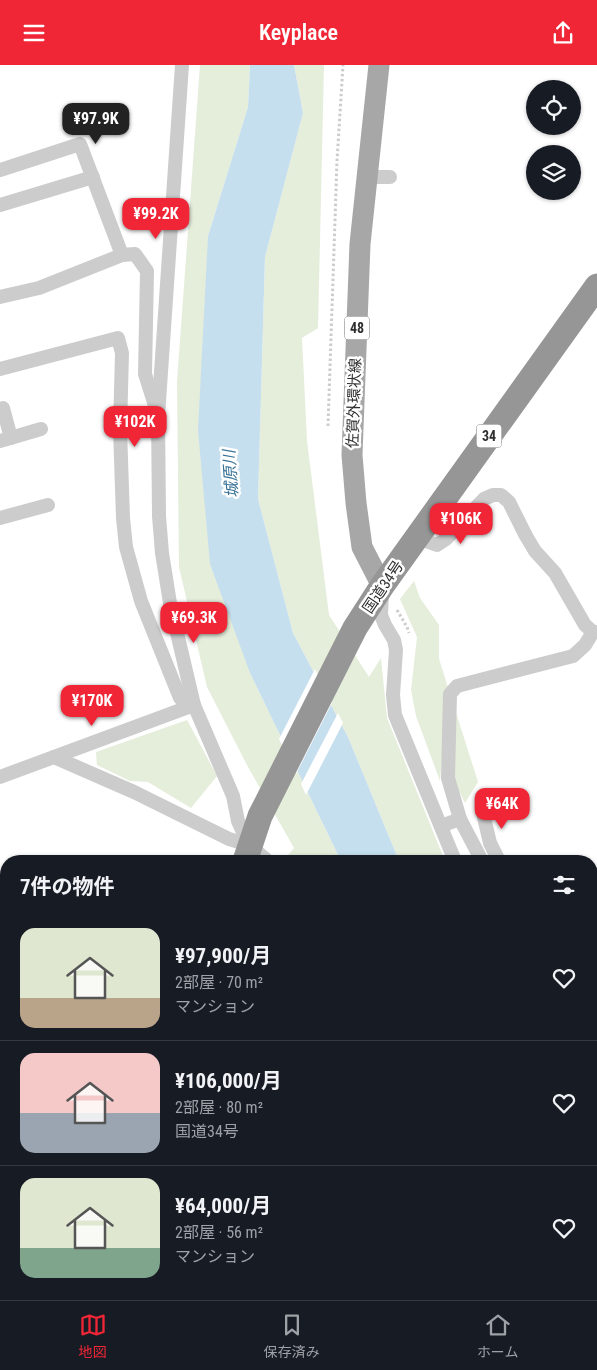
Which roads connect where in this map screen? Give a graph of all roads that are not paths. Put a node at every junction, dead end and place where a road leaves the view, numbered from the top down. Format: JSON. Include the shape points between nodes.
{"nodes":[{"id":1,"x":182,"y":65,"type":"edge"},
{"id":2,"x":379,"y":65,"type":"edge"},
{"id":3,"x":0,"y":170,"type":"edge"},
{"id":4,"x":93,"y":177,"type":"junction"},
{"id":5,"x":367,"y":177,"type":"junction"},
{"id":6,"x":390,"y":177,"type":"dead end"},
{"id":7,"x":0,"y":190,"type":"edge"},
{"id":8,"x":2,"y":204,"type":"edge"},
{"id":9,"x":122,"y":255,"type":"junction"},
{"id":10,"x":597,"y":287,"type":"edge"},
{"id":11,"x":0,"y":297,"type":"edge"},
{"id":12,"x":0,"y":369,"type":"edge"},
{"id":13,"x":3,"y":408,"type":"dead end"},
{"id":14,"x":158,"y":416,"type":"junction"},
{"id":15,"x":41,"y":429,"type":"dead end"},
{"id":16,"x":5,"y":439,"type":"edge"},
{"id":17,"x":48,"y":505,"type":"dead end"},
{"id":18,"x":0,"y":518,"type":"edge"},
{"id":19,"x":417,"y":537,"type":"junction"},
{"id":20,"x":388,"y":595,"type":"junction"},
{"id":21,"x":595,"y":632,"type":"edge"},
{"id":22,"x":194,"y":705,"type":"junction"},
{"id":23,"x":54,"y":757,"type":"junction"},
{"id":24,"x":0,"y":777,"type":"edge"},
{"id":25,"x":489,"y":798,"type":"dead end"},
{"id":26,"x":460,"y":819,"type":"junction"},
{"id":27,"x":442,"y":826,"type":"junction"},
{"id":28,"x":247,"y":853,"type":"edge"},
{"id":29,"x":453,"y":855,"type":"edge"},
{"id":30,"x":479,"y":855,"type":"edge"},
{"id":31,"x":496,"y":855,"type":"edge"}],
"edges":[{"from":1,"to":14,"type":"street"},
{"from":2,"to":5,"type":"main road","name":"佐賀外環状線","number":"48"},
{"from":3,"to":4,"type":"street","via":[[80,144]]},
{"from":4,"to":8,"type":"street"},
{"from":4,"to":9,"type":"street"},
{"from":5,"to":6,"type":"street"},
{"from":5,"to":20,"type":"main road","name":"佐賀外環状線","number":"48","via":[[360,244],[352,455],[362,547]]},
{"from":7,"to":8,"type":"street"},
{"from":9,"to":11,"type":"street","via":[[39,289]]},
{"from":9,"to":14,"type":"street","via":[[135,254],[147,271],[145,374]]},
{"from":10,"to":19,"type":"highway","name":"国道34号","number":"34"},
{"from":12,"to":22,"type":"street","via":[[118,337],[122,353],[120,429],[126,547],[141,601],[180,698]]},
{"from":13,"to":16,"type":"street"},
{"from":14,"to":22,"type":"street","via":[[162,553]]},
{"from":15,"to":16,"type":"street"},
{"from":17,"to":18,"type":"street"},
{"from":19,"to":20,"type":"highway","name":"国道34号","number":"34"},
{"from":19,"to":21,"type":"street","via":[[438,545],[484,499],[502,495],[535,551],[555,573],[585,625]]},
{"from":20,"to":27,"type":"street","via":[[381,615],[396,650],[394,715]]},
{"from":20,"to":28,"type":"highway","name":"国道34号","number":"34","via":[[356,628],[260,816]]},
{"from":21,"to":26,"type":"street","via":[[573,656],[457,686],[450,694],[448,777]]},
{"from":22,"to":23,"type":"street"},
{"from":22,"to":28,"type":"street","via":[[233,796]]},
{"from":23,"to":24,"type":"street"},
{"from":23,"to":28,"type":"street","via":[[229,839]]},
{"from":25,"to":31,"type":"street","via":[[482,809]]},
{"from":26,"to":27,"type":"street"},
{"from":26,"to":30,"type":"street"},
{"from":27,"to":29,"type":"street"}]}
